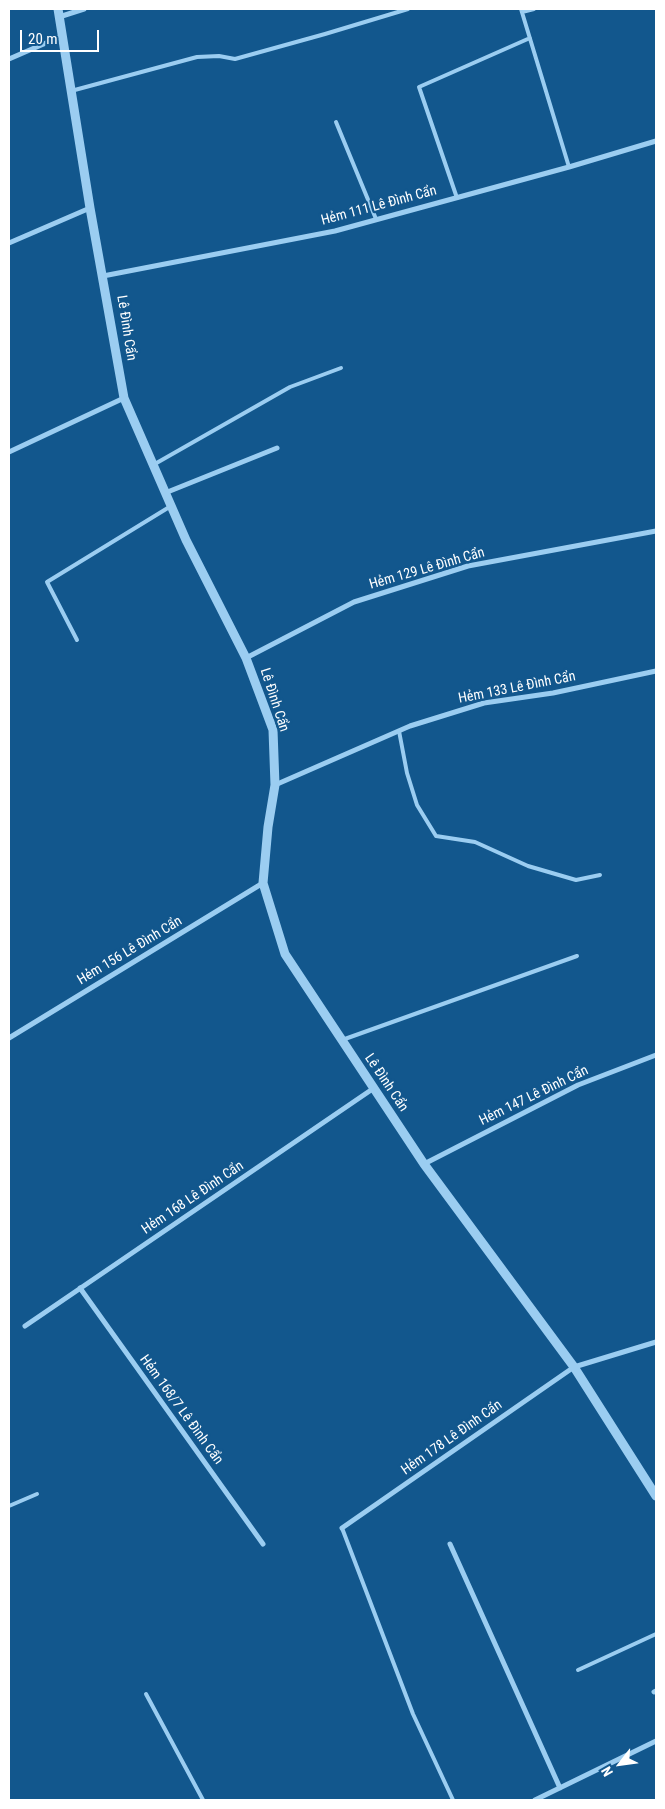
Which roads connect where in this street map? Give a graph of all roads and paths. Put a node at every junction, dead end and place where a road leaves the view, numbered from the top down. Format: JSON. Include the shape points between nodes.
{"nodes":[{"id":1,"x":84,"y":9,"type":"edge"},
{"id":2,"x":408,"y":9,"type":"edge"},
{"id":3,"x":534,"y":9,"type":"edge"},
{"id":4,"x":522,"y":11,"type":"edge"},
{"id":5,"x":59,"y":13,"type":"edge"},
{"id":6,"x":62,"y":36,"type":"junction"},
{"id":7,"x":530,"y":38,"type":"junction"},
{"id":8,"x":9,"y":59,"type":"edge"},
{"id":9,"x":71,"y":90,"type":"junction"},
{"id":10,"x":336,"y":122,"type":"dead end"},
{"id":11,"x":656,"y":141,"type":"edge"},
{"id":12,"x":569,"y":167,"type":"junction"},
{"id":13,"x":457,"y":198,"type":"junction"},
{"id":14,"x":90,"y":208,"type":"junction"},
{"id":15,"x":376,"y":219,"type":"junction"},
{"id":16,"x":9,"y":243,"type":"edge"},
{"id":17,"x":103,"y":276,"type":"junction"},
{"id":18,"x":340,"y":368,"type":"dead end"},
{"id":19,"x":124,"y":398,"type":"junction"},
{"id":20,"x":276,"y":448,"type":"dead end"},
{"id":21,"x":9,"y":452,"type":"edge"},
{"id":22,"x":153,"y":465,"type":"junction"},
{"id":23,"x":166,"y":493,"type":"junction"},
{"id":24,"x":171,"y":506,"type":"junction"},
{"id":25,"x":656,"y":531,"type":"edge"},
{"id":26,"x":77,"y":640,"type":"dead end"},
{"id":27,"x":246,"y":658,"type":"junction"},
{"id":28,"x":656,"y":671,"type":"edge"},
{"id":29,"x":399,"y":731,"type":"junction"},
{"id":30,"x":275,"y":786,"type":"junction"},
{"id":31,"x":600,"y":874,"type":"dead end"},
{"id":32,"x":263,"y":883,"type":"junction"},
{"id":33,"x":577,"y":956,"type":"dead end"},
{"id":34,"x":9,"y":1038,"type":"edge"},
{"id":35,"x":342,"y":1040,"type":"junction"},
{"id":36,"x":656,"y":1055,"type":"edge"},
{"id":37,"x":374,"y":1088,"type":"junction"},
{"id":38,"x":424,"y":1164,"type":"junction"},
{"id":39,"x":80,"y":1288,"type":"junction"},
{"id":40,"x":25,"y":1326,"type":"dead end"},
{"id":41,"x":656,"y":1342,"type":"edge"},
{"id":42,"x":574,"y":1367,"type":"junction"},
{"id":43,"x":37,"y":1494,"type":"dead end"},
{"id":44,"x":656,"y":1496,"type":"edge"},
{"id":45,"x":9,"y":1506,"type":"edge"},
{"id":46,"x":342,"y":1528,"type":"joint"},
{"id":47,"x":263,"y":1544,"type":"dead end"},
{"id":48,"x":450,"y":1544,"type":"dead end"},
{"id":49,"x":656,"y":1634,"type":"edge"},
{"id":50,"x":578,"y":1670,"type":"dead end"},
{"id":51,"x":146,"y":1694,"type":"dead end"},
{"id":52,"x":656,"y":1741,"type":"edge"},
{"id":53,"x":560,"y":1788,"type":"junction"},
{"id":54,"x":203,"y":1800,"type":"edge"},
{"id":55,"x":453,"y":1800,"type":"edge"},
{"id":56,"x":535,"y":1800,"type":"edge"}],
"edges":[{"from":1,"to":5,"type":"street"},
{"from":2,"to":9,"type":"lane","via":[[235,59],[219,56],[197,58]]},
{"from":3,"to":4,"type":"lane"},
{"from":4,"to":7,"type":"lane"},
{"from":5,"to":6,"type":"street","name":"Lê Đình Cẩn"},
{"from":6,"to":8,"type":"street"},
{"from":6,"to":9,"type":"street","name":"Lê Đình Cẩn"},
{"from":7,"to":12,"type":"lane"},
{"from":7,"to":13,"type":"lane","via":[[419,87]]},
{"from":9,"to":14,"type":"street","name":"Lê Đình Cẩn"},
{"from":10,"to":15,"type":"lane"},
{"from":11,"to":12,"type":"street","name":"Hẻm 111 Lê Đình Cẩn"},
{"from":12,"to":13,"type":"street","name":"Hẻm 111 Lê Đình Cẩn"},
{"from":13,"to":15,"type":"street","name":"Hẻm 111 Lê Đình Cẩn"},
{"from":14,"to":16,"type":"street"},
{"from":14,"to":17,"type":"street","name":"Lê Đình Cẩn"},
{"from":15,"to":17,"type":"street","name":"Hẻm 111 Lê Đình Cẩn","via":[[335,231]]},
{"from":17,"to":19,"type":"street","name":"Lê Đình Cẩn"},
{"from":18,"to":22,"type":"lane","via":[[290,387]]},
{"from":19,"to":21,"type":"street"},
{"from":19,"to":22,"type":"street","name":"Lê Đình Cẩn"},
{"from":20,"to":23,"type":"street"},
{"from":22,"to":23,"type":"street","name":"Lê Đình Cẩn"},
{"from":23,"to":24,"type":"street","name":"Lê Đình Cẩn"},
{"from":24,"to":26,"type":"lane","via":[[47,582]]},
{"from":24,"to":27,"type":"street","name":"Lê Đình Cẩn"},
{"from":25,"to":27,"type":"street","name":"Hẻm 129 Lê Đình Cẩn","via":[[468,566],[354,602]]},
{"from":27,"to":30,"type":"street","name":"Lê Đình Cẩn","via":[[273,730]]},
{"from":28,"to":29,"type":"street","name":"Hẻm 133 Lê Đình Cẩn","via":[[553,693],[484,703]]},
{"from":29,"to":30,"type":"street","name":"Hẻm 133 Lê Đình Cẩn"},
{"from":29,"to":31,"type":"lane","via":[[417,805],[436,836],[475,842],[528,866],[576,880]]},
{"from":30,"to":32,"type":"street","name":"Lê Đình Cẩn"},
{"from":32,"to":34,"type":"street","name":"Hẻm 156 Lê Đình Cẩn"},
{"from":32,"to":35,"type":"street","name":"Lê Đình Cẩn","via":[[285,954]]},
{"from":33,"to":35,"type":"lane"},
{"from":35,"to":37,"type":"street","name":"Lê Đình Cẩn"},
{"from":36,"to":38,"type":"street","name":"Hẻm 147 Lê Đình Cẩn","via":[[578,1085]]},
{"from":37,"to":38,"type":"street","name":"Lê Đình Cẩn"},
{"from":37,"to":39,"type":"street","name":"Hẻm 168 Lê Đình Cẩn"},
{"from":38,"to":42,"type":"street","name":"Lê Đình Cẩn"},
{"from":39,"to":40,"type":"street","name":"Hẻm 168 Lê Đình Cẩn"},
{"from":39,"to":47,"type":"street","name":"Hẻm 168/7 Lê Đình Cẩn"},
{"from":41,"to":42,"type":"street","name":"Hẻm 178 Lê Đình Cẩn"},
{"from":42,"to":44,"type":"street","name":"Lê Đình Cẩn"},
{"from":42,"to":46,"type":"street","name":"Hẻm 178 Lê Đình Cẩn"},
{"from":43,"to":45,"type":"lane"},
{"from":46,"to":55,"type":"lane","via":[[413,1714]]},
{"from":48,"to":53,"type":"street"},
{"from":49,"to":50,"type":"lane"},
{"from":51,"to":54,"type":"lane"},
{"from":52,"to":53,"type":"street"},
{"from":53,"to":56,"type":"street"}]}
